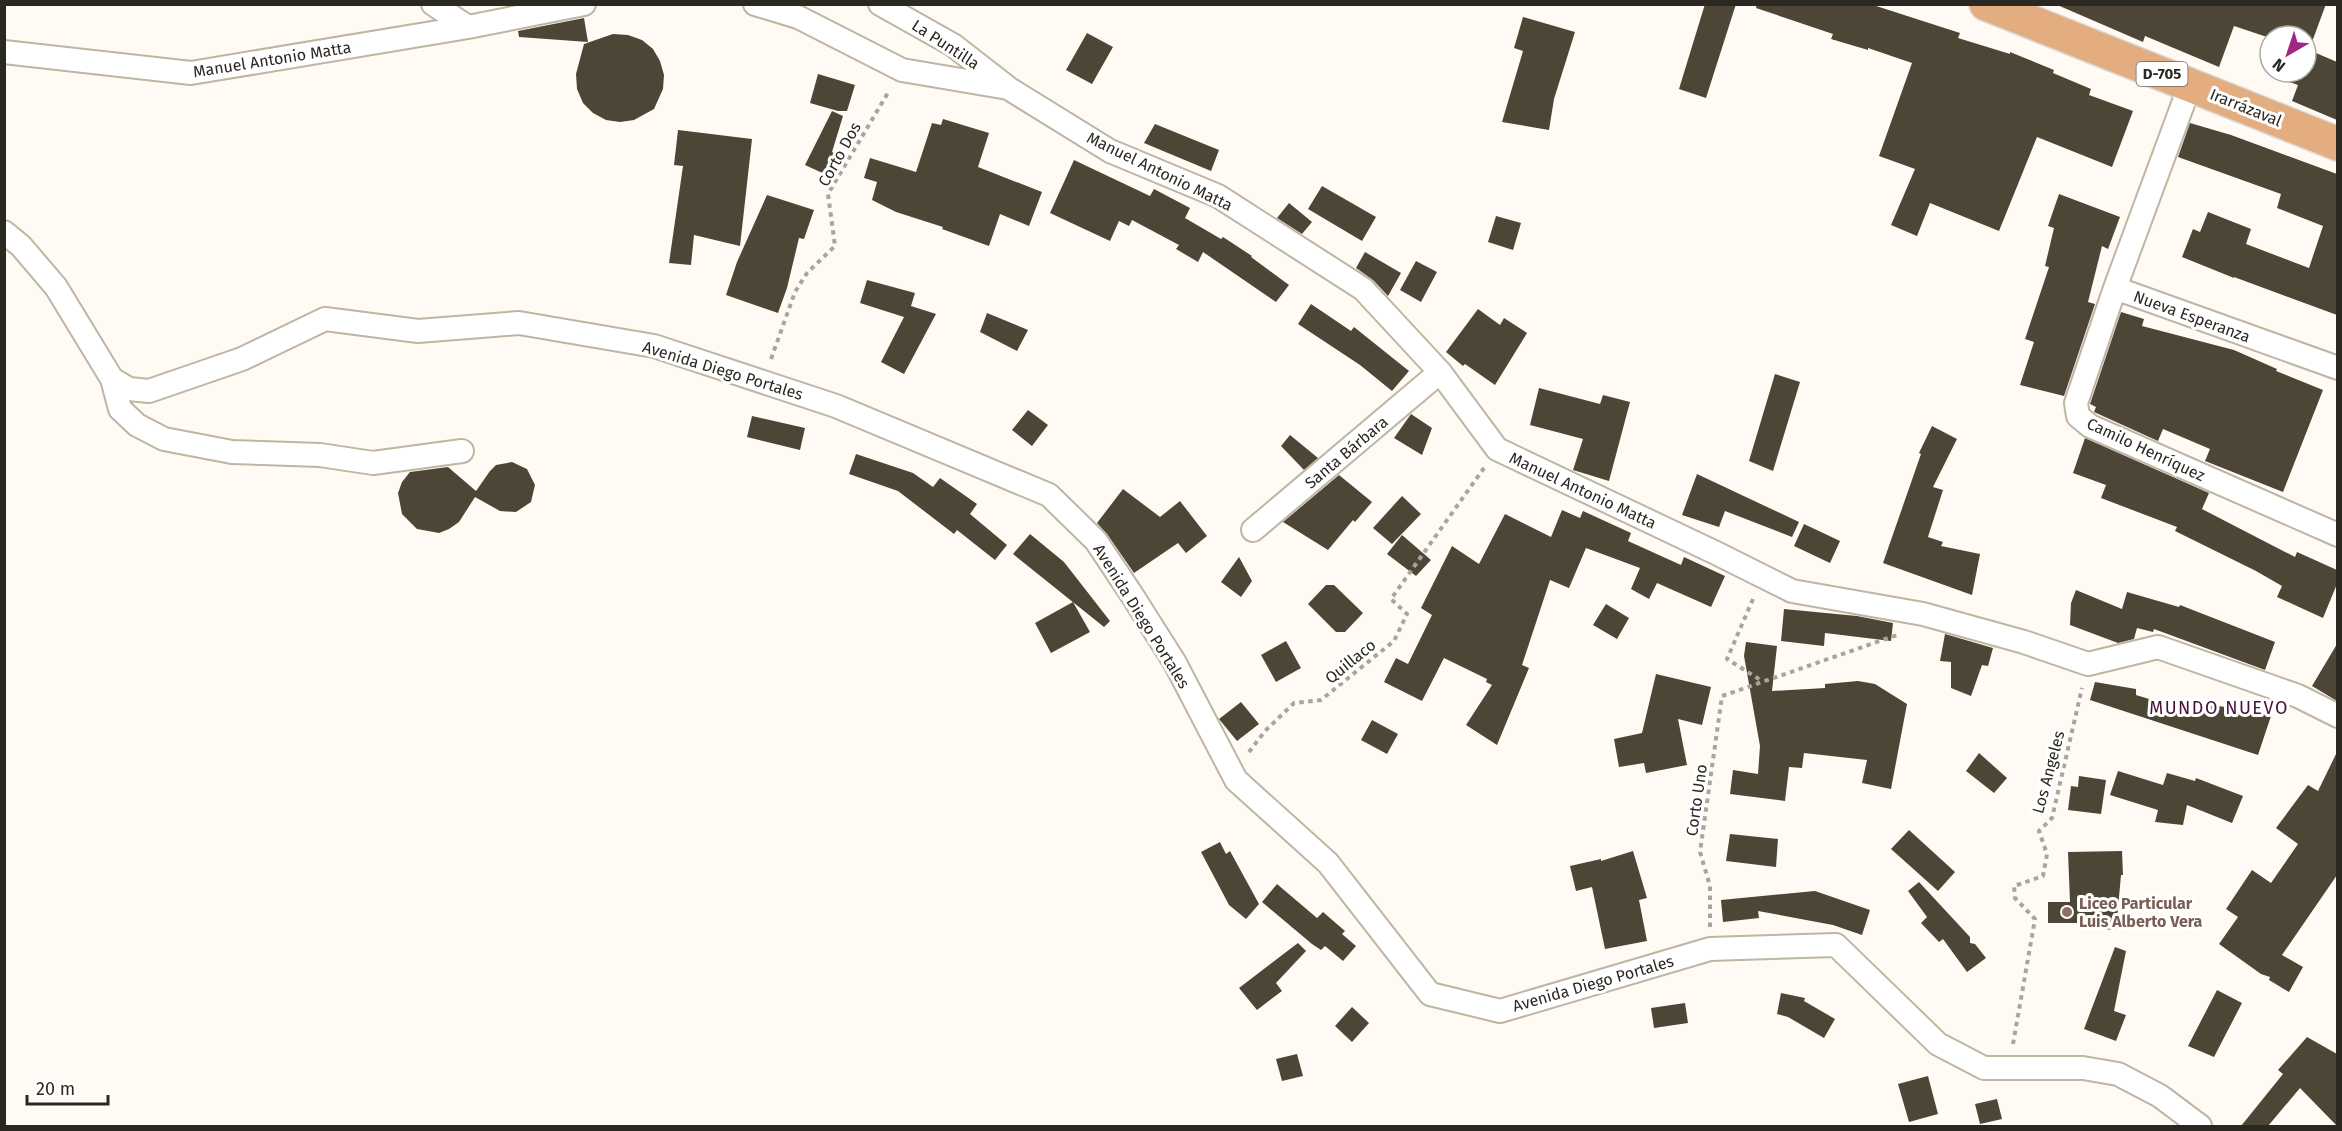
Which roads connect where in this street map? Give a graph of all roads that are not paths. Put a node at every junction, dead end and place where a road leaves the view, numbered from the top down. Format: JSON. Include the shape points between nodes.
{"nodes":[{"id":1,"x":432,"y":4,"type":"edge"},
{"id":2,"x":584,"y":4,"type":"edge"},
{"id":3,"x":755,"y":4,"type":"edge"},
{"id":4,"x":880,"y":4,"type":"edge"},
{"id":5,"x":1986,"y":4,"type":"edge"},
{"id":6,"x":468,"y":27,"type":"junction"},
{"id":7,"x":4,"y":52,"type":"edge"},
{"id":8,"x":2190,"y":85,"type":"junction"},
{"id":9,"x":1008,"y":88,"type":"junction"},
{"id":10,"x":2337,"y":144,"type":"edge"},
{"id":11,"x":4,"y":232,"type":"edge"},
{"id":12,"x":2115,"y":288,"type":"junction"},
{"id":13,"x":2337,"y":368,"type":"edge"},
{"id":14,"x":1440,"y":372,"type":"junction"},
{"id":15,"x":112,"y":379,"type":"junction"},
{"id":16,"x":462,"y":451,"type":"dead end"},
{"id":17,"x":1253,"y":530,"type":"dead end"},
{"id":18,"x":2337,"y":535,"type":"edge"},
{"id":19,"x":2337,"y":716,"type":"edge"},
{"id":20,"x":2200,"y":1126,"type":"edge"}],
"edges":[{"from":1,"to":6,"type":"street"},
{"from":2,"to":6,"type":"street","name":"Manuel Antonio Matta"},
{"from":3,"to":9,"type":"street","name":"Manuel Antonio Matta","via":[[798,17],[902,69]]},
{"from":4,"to":9,"type":"street","name":"La Puntilla","via":[[952,45]]},
{"from":5,"to":8,"type":"main road","name":"Irarrázaval","number":"D-705"},
{"from":6,"to":7,"type":"street","name":"Manuel Antonio Matta","via":[[191,73]]},
{"from":8,"to":10,"type":"main road","name":"Irarrázaval","number":"D-705"},
{"from":8,"to":12,"type":"street","name":"Nueva Esperanza"},
{"from":9,"to":14,"type":"street","name":"Manuel Antonio Matta","via":[[1110,151],[1218,196],[1363,289]]},
{"from":11,"to":15,"type":"street","via":[[56,287]]},
{"from":12,"to":13,"type":"street","name":"Nueva Esperanza"},
{"from":12,"to":18,"type":"street","name":"Camilo Henríquez","via":[[2076,403],[2078,416],[2090,426]]},
{"from":14,"to":17,"type":"street","name":"Santa Bárbara"},
{"from":14,"to":19,"type":"street","name":"Manuel Antonio Matta","via":[[1497,449],[1792,591],[1936,618],[2088,664],[2158,647],[2298,696]]},
{"from":15,"to":16,"type":"street","via":[[120,409],[137,425],[164,439],[232,452],[320,455],[373,463]]},
{"from":15,"to":20,"type":"street","name":"Avenida Diego Portales","via":[[129,389],[149,391],[242,360],[325,319],[418,331],[519,323],[654,346],[836,406],[1049,495],[1095,541],[1130,592],[1175,663],[1236,780],[1328,862],[1430,994],[1500,1011],[1710,949],[1836,945],[1938,1044],[1984,1068],[2083,1068],[2118,1074],[2160,1096]]}]}
